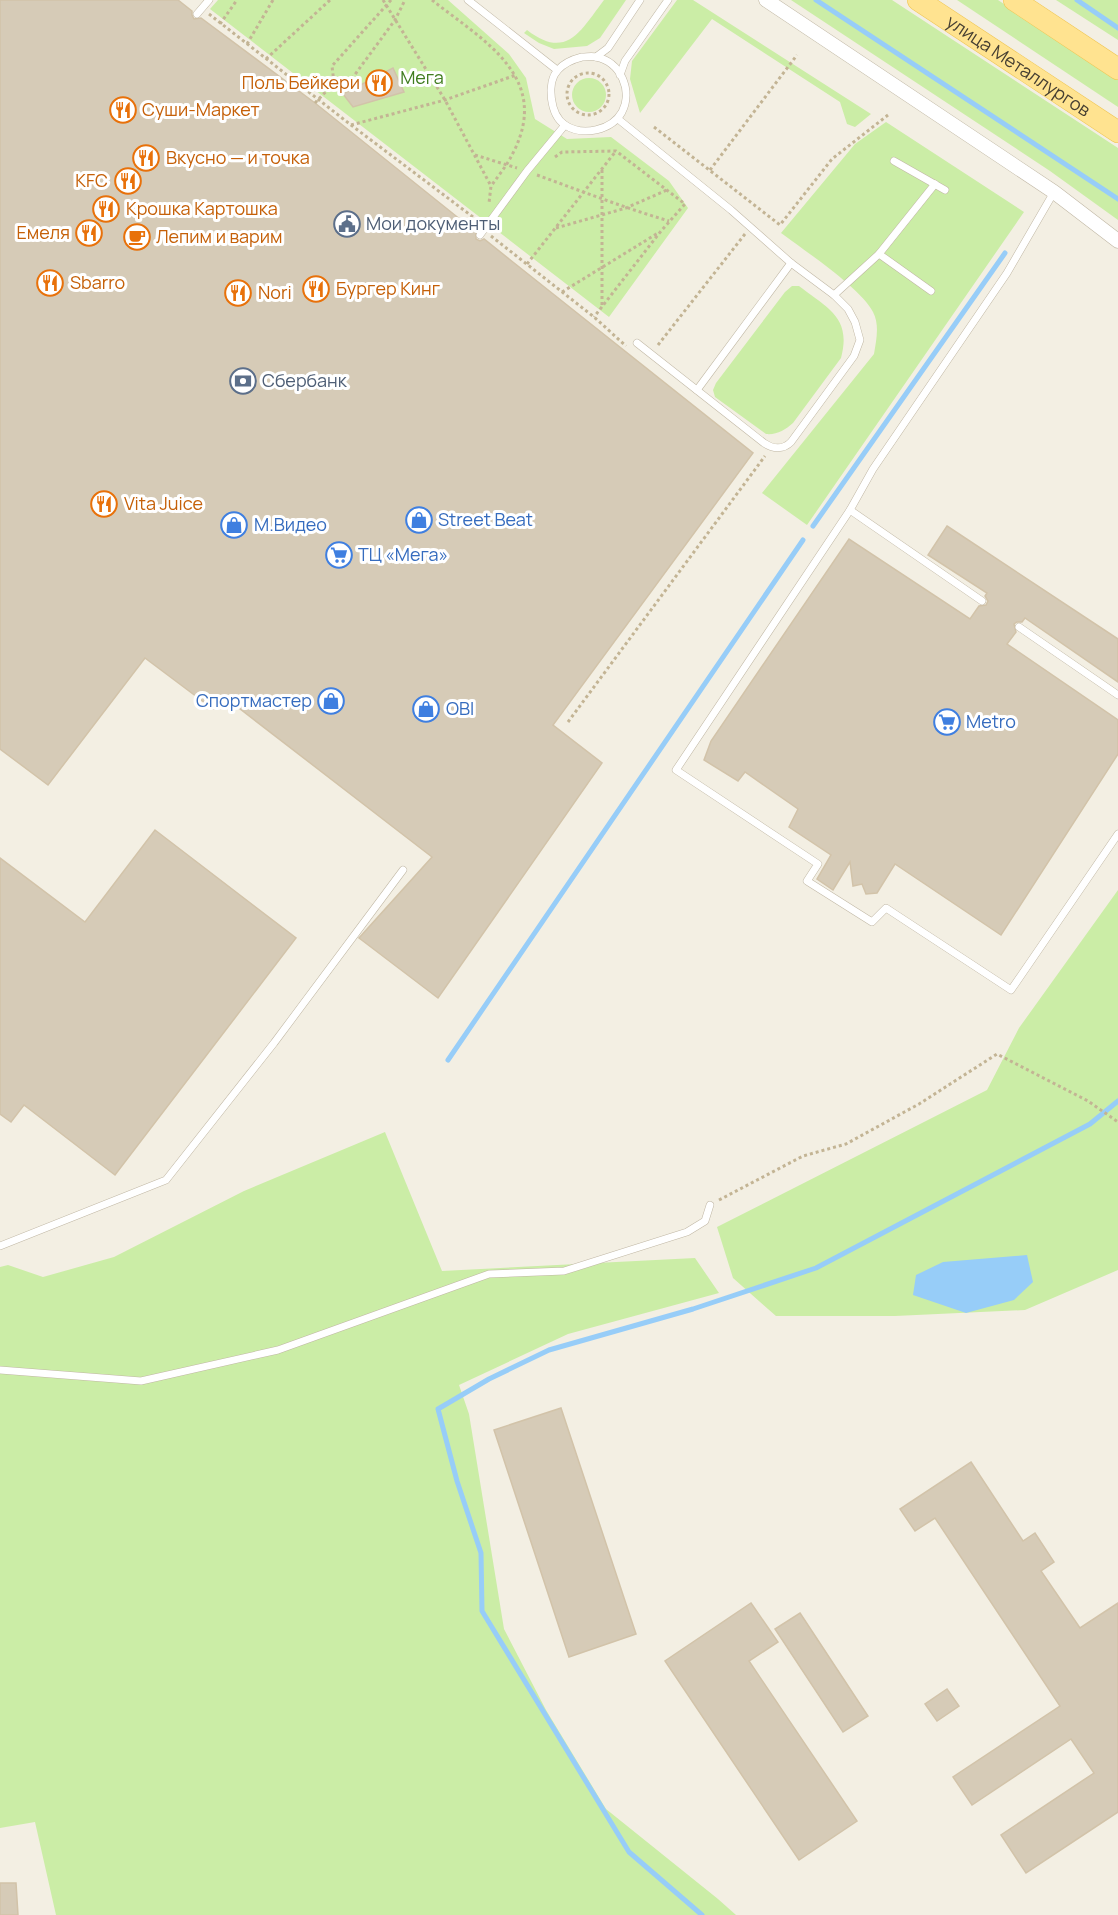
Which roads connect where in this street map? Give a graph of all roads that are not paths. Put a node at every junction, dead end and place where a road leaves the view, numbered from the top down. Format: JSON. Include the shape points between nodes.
{"nodes":[{"id":1,"x":209,"y":0,"type":"edge"},
{"id":2,"x":468,"y":0,"type":"edge"},
{"id":3,"x":640,"y":0,"type":"edge"},
{"id":4,"x":668,"y":0,"type":"edge"},
{"id":5,"x":766,"y":0,"type":"edge"},
{"id":6,"x":918,"y":0,"type":"edge"},
{"id":7,"x":1014,"y":0,"type":"edge"},
{"id":8,"x":199,"y":11,"type":"road end"},
{"id":9,"x":596,"y":57,"type":"junction"},
{"id":10,"x":1118,"y":69,"type":"edge"},
{"id":11,"x":557,"y":70,"type":"junction"},
{"id":12,"x":620,"y":75,"type":"junction"},
{"id":13,"x":618,"y":119,"type":"junction"},
{"id":14,"x":565,"y":125,"type":"junction"},
{"id":15,"x":1118,"y":132,"type":"edge"},
{"id":16,"x":894,"y":161,"type":"dead end"},
{"id":17,"x":935,"y":184,"type":"junction"},
{"id":18,"x":945,"y":190,"type":"dead end"},
{"id":19,"x":1054,"y":192,"type":"junction"},
{"id":20,"x":480,"y":235,"type":"dead end"},
{"id":21,"x":1118,"y":241,"type":"edge"},
{"id":22,"x":879,"y":254,"type":"junction"},
{"id":23,"x":792,"y":263,"type":"junction"},
{"id":24,"x":931,"y":291,"type":"dead end"},
{"id":25,"x":834,"y":295,"type":"junction"},
{"id":26,"x":637,"y":343,"type":"dead end"},
{"id":27,"x":697,"y":390,"type":"junction"},
{"id":28,"x":850,"y":510,"type":"junction"},
{"id":29,"x":982,"y":601,"type":"dead end"},
{"id":30,"x":1019,"y":627,"type":"dead end"},
{"id":31,"x":1118,"y":695,"type":"edge"},
{"id":32,"x":1118,"y":834,"type":"edge"},
{"id":33,"x":403,"y":870,"type":"dead end"},
{"id":34,"x":710,"y":1205,"type":"road end"},
{"id":35,"x":0,"y":1246,"type":"edge"},
{"id":36,"x":0,"y":1370,"type":"edge"}],
"edges":[{"from":1,"to":8,"type":"lane"},
{"from":2,"to":11,"type":"lane"},
{"from":3,"to":9,"type":"lane","via":[[608,48]]},
{"from":4,"to":12,"type":"lane","via":[[625,61]]},
{"from":5,"to":19,"type":"street"},
{"from":6,"to":15,"type":"main road","name":"улица Металлургов"},
{"from":7,"to":10,"type":"main road"},
{"from":9,"to":11,"type":"lane","via":[[571,60]]},
{"from":9,"to":12,"type":"lane"},
{"from":11,"to":14,"type":"lane","via":[[551,90],[556,115]]},
{"from":12,"to":13,"type":"lane","via":[[627,102]]},
{"from":13,"to":14,"type":"lane","via":[[608,126],[586,131]]},
{"from":13,"to":23,"type":"lane"},
{"from":14,"to":20,"type":"lane"},
{"from":16,"to":17,"type":"lane"},
{"from":17,"to":18,"type":"lane"},
{"from":17,"to":22,"type":"lane"},
{"from":19,"to":21,"type":"street"},
{"from":19,"to":28,"type":"lane","via":[[1007,273],[873,469]]},
{"from":22,"to":24,"type":"lane"},
{"from":22,"to":25,"type":"lane"},
{"from":23,"to":25,"type":"lane"},
{"from":23,"to":27,"type":"lane"},
{"from":25,"to":27,"type":"lane","via":[[848,309],[860,340],[854,356],[784,447],[767,445]]},
{"from":26,"to":27,"type":"lane"},
{"from":28,"to":29,"type":"lane"},
{"from":28,"to":32,"type":"lane","via":[[676,770],[818,864],[807,881],[872,922],[886,908],[1011,990]]},
{"from":30,"to":31,"type":"lane"},
{"from":33,"to":35,"type":"lane","via":[[166,1180]]},
{"from":34,"to":36,"type":"lane","via":[[705,1221],[687,1232],[564,1271],[489,1274],[278,1350],[141,1380]]}]}
